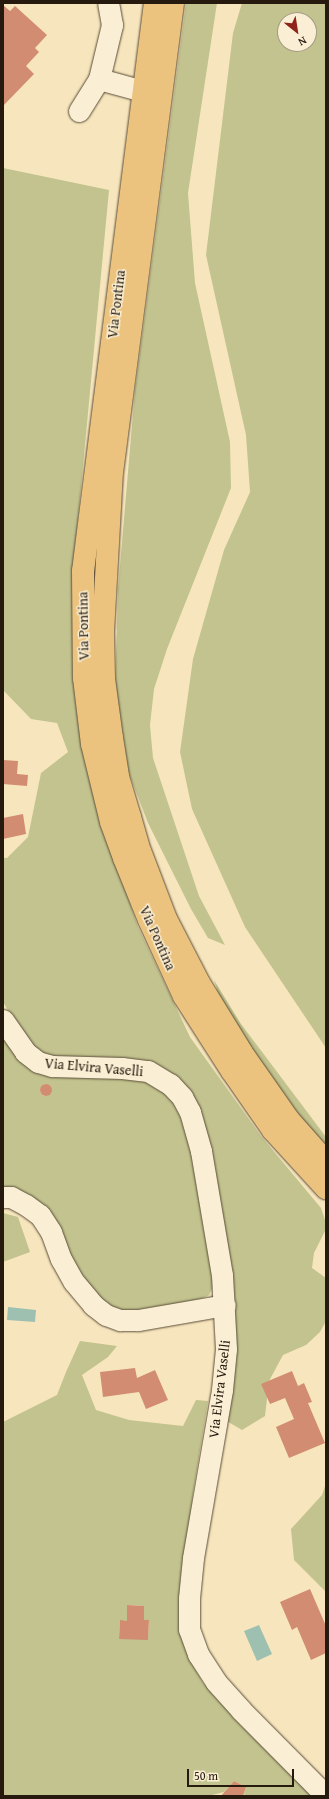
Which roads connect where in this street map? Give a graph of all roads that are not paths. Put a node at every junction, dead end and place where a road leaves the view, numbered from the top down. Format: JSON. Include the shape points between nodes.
{"nodes":[{"id":1,"x":155,"y":3,"type":"edge"},
{"id":2,"x":173,"y":3,"type":"edge"},
{"id":3,"x":105,"y":5,"type":"edge"},
{"id":4,"x":99,"y":79,"type":"junction"},
{"id":5,"x":143,"y":91,"type":"junction"},
{"id":6,"x":79,"y":111,"type":"dead end"},
{"id":7,"x":3,"y":1020,"type":"edge"},
{"id":8,"x":321,"y":1175,"type":"edge"},
{"id":9,"x":326,"y":1194,"type":"edge"},
{"id":10,"x":3,"y":1196,"type":"edge"},
{"id":11,"x":225,"y":1305,"type":"junction"},
{"id":12,"x":326,"y":1796,"type":"edge"}],
"edges":[{"from":1,"to":5,"type":"highway","name":"Via Pontina"},
{"from":2,"to":8,"type":"highway","name":"Via Pontina","via":[[112,471],[103,631],[104,679],[118,777],[140,851],[166,919],[199,983],[242,1053],[288,1119]]},
{"from":3,"to":4,"type":"street","via":[[112,27]]},
{"from":4,"to":5,"type":"street"},
{"from":4,"to":6,"type":"street"},
{"from":5,"to":8,"type":"highway","name":"Via Pontina","via":[[83,570],[84,678],[92,744],[111,822],[124,858],[184,996],[273,1130]]},
{"from":7,"to":11,"type":"street","name":"Via Elvira Vaselli","via":[[25,1052],[38,1062],[52,1066],[148,1071],[167,1081],[182,1097],[190,1112],[201,1151]]},
{"from":8,"to":9,"type":"highway"},
{"from":10,"to":11,"type":"street","via":[[11,1197],[40,1215],[51,1232],[61,1259],[74,1282],[93,1305],[106,1315],[120,1320],[138,1320]]},
{"from":11,"to":12,"type":"street","name":"Via Elvira Vaselli","via":[[226,1349],[222,1390],[193,1558],[189,1629],[198,1654],[216,1682]]}]}
